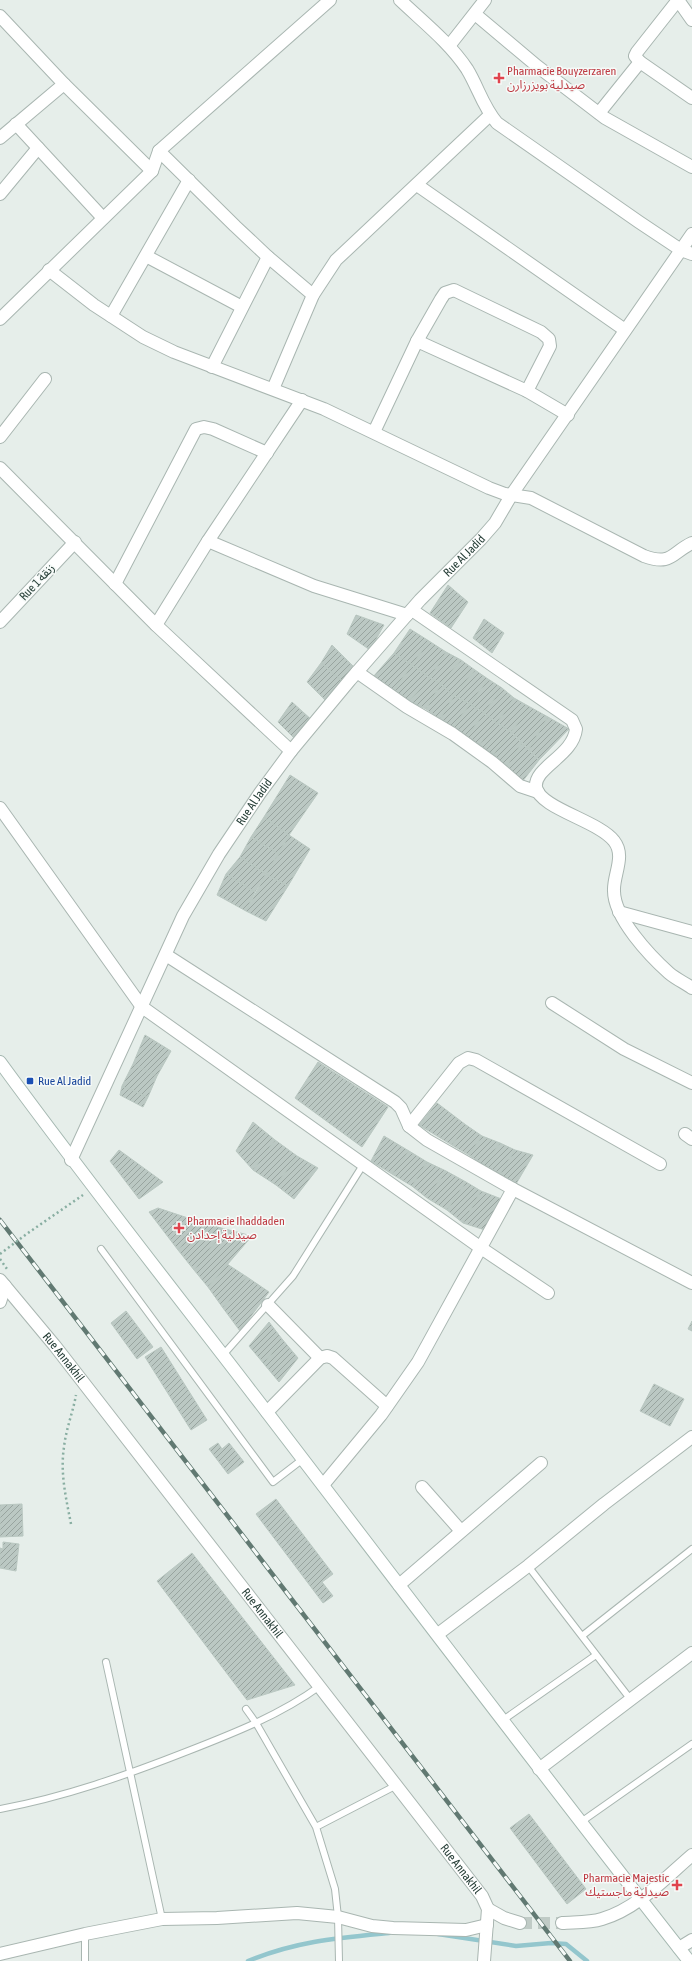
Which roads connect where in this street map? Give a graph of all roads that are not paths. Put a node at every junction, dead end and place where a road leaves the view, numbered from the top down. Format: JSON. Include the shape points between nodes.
{"nodes":[{"id":1,"x":330,"y":0,"type":"edge"},
{"id":2,"x":400,"y":0,"type":"edge"},
{"id":3,"x":485,"y":0,"type":"edge"},
{"id":4,"x":678,"y":0,"type":"edge"},
{"id":5,"x":475,"y":14,"type":"junction"},
{"id":6,"x":692,"y":20,"type":"edge"},
{"id":7,"x":2,"y":22,"type":"edge"},
{"id":8,"x":449,"y":46,"type":"junction"},
{"id":9,"x":640,"y":62,"type":"junction"},
{"id":10,"x":64,"y":84,"type":"junction"},
{"id":11,"x":692,"y":98,"type":"edge"},
{"id":12,"x":598,"y":113,"type":"junction"},
{"id":13,"x":490,"y":115,"type":"junction"},
{"id":14,"x":16,"y":124,"type":"junction"},
{"id":15,"x":0,"y":138,"type":"edge"},
{"id":16,"x":38,"y":148,"type":"junction"},
{"id":17,"x":159,"y":151,"type":"junction"},
{"id":18,"x":692,"y":167,"type":"edge"},
{"id":19,"x":152,"y":171,"type":"junction"},
{"id":20,"x":189,"y":180,"type":"junction"},
{"id":21,"x":417,"y":185,"type":"junction"},
{"id":22,"x":0,"y":194,"type":"edge"},
{"id":23,"x":103,"y":218,"type":"junction"},
{"id":24,"x":692,"y":234,"type":"edge"},
{"id":25,"x":686,"y":252,"type":"edge"},
{"id":26,"x":146,"y":256,"type":"junction"},
{"id":27,"x":268,"y":257,"type":"junction"},
{"id":28,"x":49,"y":270,"type":"junction"},
{"id":29,"x":313,"y":295,"type":"junction"},
{"id":30,"x":242,"y":307,"type":"junction"},
{"id":31,"x":111,"y":316,"type":"junction"},
{"id":32,"x":0,"y":319,"type":"edge"},
{"id":33,"x":625,"y":330,"type":"junction"},
{"id":34,"x":417,"y":341,"type":"junction"},
{"id":35,"x":212,"y":367,"type":"junction"},
{"id":36,"x":45,"y":379,"type":"dead end"},
{"id":37,"x":273,"y":389,"type":"junction"},
{"id":38,"x":527,"y":391,"type":"junction"},
{"id":39,"x":302,"y":400,"type":"junction"},
{"id":40,"x":568,"y":415,"type":"junction"},
{"id":41,"x":374,"y":432,"type":"junction"},
{"id":42,"x":0,"y":437,"type":"edge"},
{"id":43,"x":267,"y":453,"type":"junction"},
{"id":44,"x":0,"y":468,"type":"edge"},
{"id":45,"x":512,"y":494,"type":"junction"},
{"id":46,"x":208,"y":541,"type":"junction"},
{"id":47,"x":75,"y":542,"type":"junction"},
{"id":48,"x":692,"y":543,"type":"edge"},
{"id":49,"x":115,"y":584,"type":"junction"},
{"id":50,"x":409,"y":612,"type":"junction"},
{"id":51,"x":0,"y":622,"type":"edge"},
{"id":52,"x":156,"y":625,"type":"junction"},
{"id":53,"x":357,"y":672,"type":"junction"},
{"id":54,"x":291,"y":752,"type":"junction"},
{"id":55,"x":538,"y":792,"type":"junction"},
{"id":56,"x":0,"y":808,"type":"edge"},
{"id":57,"x":619,"y":912,"type":"junction"},
{"id":58,"x":692,"y":932,"type":"edge"},
{"id":59,"x":166,"y":955,"type":"junction"},
{"id":60,"x":692,"y":988,"type":"edge"},
{"id":61,"x":552,"y":1004,"type":"dead end"},
{"id":62,"x":142,"y":1007,"type":"junction"},
{"id":63,"x":0,"y":1062,"type":"edge"},
{"id":64,"x":692,"y":1083,"type":"edge"},
{"id":65,"x":409,"y":1126,"type":"junction"},
{"id":66,"x":71,"y":1160,"type":"junction"},
{"id":67,"x":660,"y":1164,"type":"dead end"},
{"id":68,"x":363,"y":1165,"type":"junction"},
{"id":69,"x":513,"y":1189,"type":"junction"},
{"id":70,"x":481,"y":1248,"type":"junction"},
{"id":71,"x":101,"y":1249,"type":"dead end"},
{"id":72,"x":692,"y":1281,"type":"edge"},
{"id":73,"x":3,"y":1283,"type":"edge"},
{"id":74,"x":548,"y":1293,"type":"dead end"},
{"id":75,"x":0,"y":1300,"type":"edge"},
{"id":76,"x":268,"y":1305,"type":"junction"},
{"id":77,"x":223,"y":1355,"type":"junction"},
{"id":78,"x":320,"y":1358,"type":"junction"},
{"id":79,"x":387,"y":1406,"type":"junction"},
{"id":80,"x":267,"y":1412,"type":"junction"},
{"id":81,"x":692,"y":1437,"type":"edge"},
{"id":82,"x":303,"y":1459,"type":"junction"},
{"id":83,"x":541,"y":1463,"type":"dead end"},
{"id":84,"x":323,"y":1485,"type":"junction"},
{"id":85,"x":422,"y":1488,"type":"dead end"},
{"id":86,"x":461,"y":1531,"type":"junction"},
{"id":87,"x":692,"y":1549,"type":"edge"},
{"id":88,"x":528,"y":1566,"type":"junction"},
{"id":89,"x":399,"y":1585,"type":"junction"},
{"id":90,"x":438,"y":1634,"type":"junction"},
{"id":91,"x":582,"y":1636,"type":"junction"},
{"id":92,"x":692,"y":1653,"type":"edge"},
{"id":93,"x":596,"y":1654,"type":"junction"},
{"id":94,"x":106,"y":1662,"type":"dead end"},
{"id":95,"x":320,"y":1686,"type":"junction"},
{"id":96,"x":631,"y":1700,"type":"junction"},
{"id":97,"x":246,"y":1709,"type":"dead end"},
{"id":98,"x":503,"y":1720,"type":"junction"},
{"id":99,"x":256,"y":1723,"type":"junction"},
{"id":100,"x":692,"y":1744,"type":"edge"},
{"id":101,"x":539,"y":1768,"type":"junction"},
{"id":102,"x":131,"y":1774,"type":"junction"},
{"id":103,"x":397,"y":1786,"type":"junction"},
{"id":104,"x":0,"y":1809,"type":"edge"},
{"id":105,"x":581,"y":1822,"type":"junction"},
{"id":106,"x":316,"y":1827,"type":"junction"},
{"id":107,"x":692,"y":1855,"type":"edge"},
{"id":108,"x":640,"y":1898,"type":"junction"},
{"id":109,"x":488,"y":1909,"type":"junction"},
{"id":110,"x":338,"y":1917,"type":"junction"},
{"id":111,"x":162,"y":1919,"type":"junction"},
{"id":112,"x":520,"y":1923,"type":"tunnel mouth"},
{"id":113,"x":562,"y":1923,"type":"tunnel mouth"},
{"id":114,"x":487,"y":1925,"type":"junction"},
{"id":115,"x":85,"y":1934,"type":"junction"},
{"id":116,"x":692,"y":1940,"type":"edge"},
{"id":117,"x":679,"y":1948,"type":"junction"},
{"id":118,"x":0,"y":1954,"type":"edge"},
{"id":119,"x":688,"y":1960,"type":"edge"},
{"id":120,"x":85,"y":1961,"type":"edge"},
{"id":121,"x":339,"y":1961,"type":"edge"},
{"id":122,"x":484,"y":1961,"type":"edge"}],
"edges":[{"from":1,"to":17,"type":"street"},
{"from":2,"to":8,"type":"street"},
{"from":3,"to":5,"type":"street"},
{"from":4,"to":6,"type":"street"},
{"from":4,"to":9,"type":"street","via":[[635,54]]},
{"from":5,"to":8,"type":"street"},
{"from":5,"to":12,"type":"street","via":[[536,66]]},
{"from":7,"to":10,"type":"street"},
{"from":8,"to":13,"type":"street","via":[[468,71]]},
{"from":9,"to":11,"type":"street"},
{"from":9,"to":12,"type":"street"},
{"from":10,"to":14,"type":"street"},
{"from":10,"to":19,"type":"street"},
{"from":12,"to":18,"type":"street"},
{"from":13,"to":21,"type":"street"},
{"from":13,"to":25,"type":"street","via":[[506,130]]},
{"from":14,"to":15,"type":"street"},
{"from":14,"to":16,"type":"street"},
{"from":16,"to":22,"type":"street"},
{"from":16,"to":23,"type":"street"},
{"from":17,"to":19,"type":"street"},
{"from":17,"to":20,"type":"street"},
{"from":19,"to":23,"type":"street"},
{"from":20,"to":26,"type":"street"},
{"from":20,"to":27,"type":"street"},
{"from":21,"to":29,"type":"street","via":[[336,260]]},
{"from":21,"to":33,"type":"street"},
{"from":23,"to":28,"type":"street"},
{"from":24,"to":25,"type":"street","name":"Rue Al Jadid"},
{"from":25,"to":33,"type":"street","name":"Rue Al Jadid"},
{"from":26,"to":30,"type":"street"},
{"from":26,"to":31,"type":"street"},
{"from":27,"to":29,"type":"street"},
{"from":27,"to":30,"type":"street"},
{"from":28,"to":31,"type":"street"},
{"from":28,"to":32,"type":"street"},
{"from":29,"to":37,"type":"street"},
{"from":30,"to":35,"type":"street"},
{"from":31,"to":35,"type":"street","via":[[143,337]]},
{"from":33,"to":40,"type":"street","name":"Rue Al Jadid"},
{"from":34,"to":38,"type":"street"},
{"from":34,"to":38,"type":"street","via":[[445,293],[454,290],[541,332],[549,340],[550,346]]},
{"from":34,"to":41,"type":"street"},
{"from":35,"to":37,"type":"street"},
{"from":36,"to":42,"type":"street"},
{"from":37,"to":39,"type":"street"},
{"from":38,"to":40,"type":"street"},
{"from":39,"to":41,"type":"street"},
{"from":39,"to":43,"type":"street"},
{"from":40,"to":45,"type":"street","name":"Rue Al Jadid"},
{"from":41,"to":45,"type":"street","via":[[489,488]]},
{"from":43,"to":46,"type":"street"},
{"from":43,"to":49,"type":"street","via":[[213,429],[204,427],[196,430]]},
{"from":44,"to":47,"type":"street"},
{"from":45,"to":48,"type":"street","via":[[531,498],[615,543],[652,559],[672,557]]},
{"from":45,"to":50,"type":"street","name":"Rue Al Jadid","via":[[495,523]]},
{"from":46,"to":50,"type":"street","via":[[314,586]]},
{"from":46,"to":52,"type":"street"},
{"from":47,"to":49,"type":"street"},
{"from":47,"to":51,"type":"street","name":"Rue 1 زنقة"},
{"from":49,"to":52,"type":"street"},
{"from":50,"to":53,"type":"street","name":"Rue Al Jadid"},
{"from":50,"to":55,"type":"street","via":[[572,720],[576,729],[573,741],[564,753],[540,773],[536,781]]},
{"from":52,"to":54,"type":"street"},
{"from":53,"to":54,"type":"street","name":"Rue Al Jadid"},
{"from":53,"to":55,"type":"street","via":[[407,707],[465,742],[520,786]]},
{"from":54,"to":59,"type":"street","name":"Rue Al Jadid","via":[[219,854],[183,916]]},
{"from":55,"to":57,"type":"street","via":[[551,805],[589,823],[615,843],[619,856],[614,891]]},
{"from":56,"to":62,"type":"street"},
{"from":57,"to":58,"type":"street"},
{"from":57,"to":60,"type":"street","via":[[649,952],[670,973]]},
{"from":59,"to":62,"type":"street","name":"Rue Al Jadid"},
{"from":59,"to":65,"type":"street","via":[[395,1102],[401,1108]]},
{"from":61,"to":64,"type":"street","via":[[624,1049]]},
{"from":62,"to":66,"type":"street","name":"Rue Al Jadid"},
{"from":62,"to":68,"type":"street"},
{"from":63,"to":66,"type":"street"},
{"from":65,"to":67,"type":"street","via":[[459,1063],[468,1058],[476,1060]]},
{"from":65,"to":69,"type":"street","via":[[427,1140]]},
{"from":66,"to":77,"type":"street"},
{"from":68,"to":70,"type":"street"},
{"from":68,"to":76,"type":"lane","via":[[305,1258]]},
{"from":69,"to":70,"type":"street"},
{"from":69,"to":72,"type":"street"},
{"from":70,"to":74,"type":"street"},
{"from":70,"to":79,"type":"street","via":[[418,1362]]},
{"from":71,"to":82,"type":"lane","via":[[273,1482]]},
{"from":73,"to":75,"type":"street"},
{"from":73,"to":95,"type":"street","name":"Rue Annakhil"},
{"from":76,"to":77,"type":"lane"},
{"from":76,"to":78,"type":"street"},
{"from":77,"to":80,"type":"street"},
{"from":78,"to":79,"type":"street","via":[[333,1358]]},
{"from":78,"to":80,"type":"street"},
{"from":79,"to":84,"type":"street"},
{"from":80,"to":82,"type":"street"},
{"from":81,"to":88,"type":"street"},
{"from":82,"to":84,"type":"street"},
{"from":83,"to":86,"type":"street"},
{"from":84,"to":89,"type":"street"},
{"from":85,"to":86,"type":"street"},
{"from":86,"to":89,"type":"street"},
{"from":87,"to":91,"type":"lane"},
{"from":88,"to":90,"type":"street"},
{"from":88,"to":91,"type":"lane"},
{"from":89,"to":90,"type":"street"},
{"from":90,"to":98,"type":"street"},
{"from":91,"to":93,"type":"lane"},
{"from":92,"to":96,"type":"street"},
{"from":93,"to":96,"type":"lane"},
{"from":93,"to":98,"type":"lane"},
{"from":94,"to":102,"type":"lane"},
{"from":95,"to":99,"type":"lane","via":[[300,1701]]},
{"from":95,"to":103,"type":"street","name":"Rue Annakhil"},
{"from":96,"to":101,"type":"street"},
{"from":97,"to":99,"type":"lane"},
{"from":98,"to":101,"type":"street"},
{"from":99,"to":102,"type":"lane"},
{"from":99,"to":106,"type":"lane"},
{"from":100,"to":105,"type":"lane"},
{"from":101,"to":105,"type":"street"},
{"from":102,"to":104,"type":"lane","via":[[46,1799]]},
{"from":102,"to":111,"type":"lane"},
{"from":103,"to":106,"type":"lane"},
{"from":103,"to":109,"type":"street","name":"Rue Annakhil","via":[[482,1896]]},
{"from":105,"to":108,"type":"street"},
{"from":106,"to":110,"type":"lane","via":[[335,1889]]},
{"from":107,"to":108,"type":"street"},
{"from":108,"to":113,"type":"street","via":[[624,1910],[602,1919]]},
{"from":108,"to":117,"type":"street"},
{"from":109,"to":112,"type":"street"},
{"from":109,"to":114,"type":"street"},
{"from":110,"to":111,"type":"street","via":[[297,1913]]},
{"from":110,"to":114,"type":"street","via":[[372,1926],[393,1928],[466,1930]]},
{"from":110,"to":121,"type":"lane"},
{"from":111,"to":115,"type":"street"},
{"from":114,"to":122,"type":"street"},
{"from":115,"to":118,"type":"street"},
{"from":115,"to":120,"type":"lane"},
{"from":116,"to":117,"type":"street"},
{"from":117,"to":119,"type":"street"}]}
